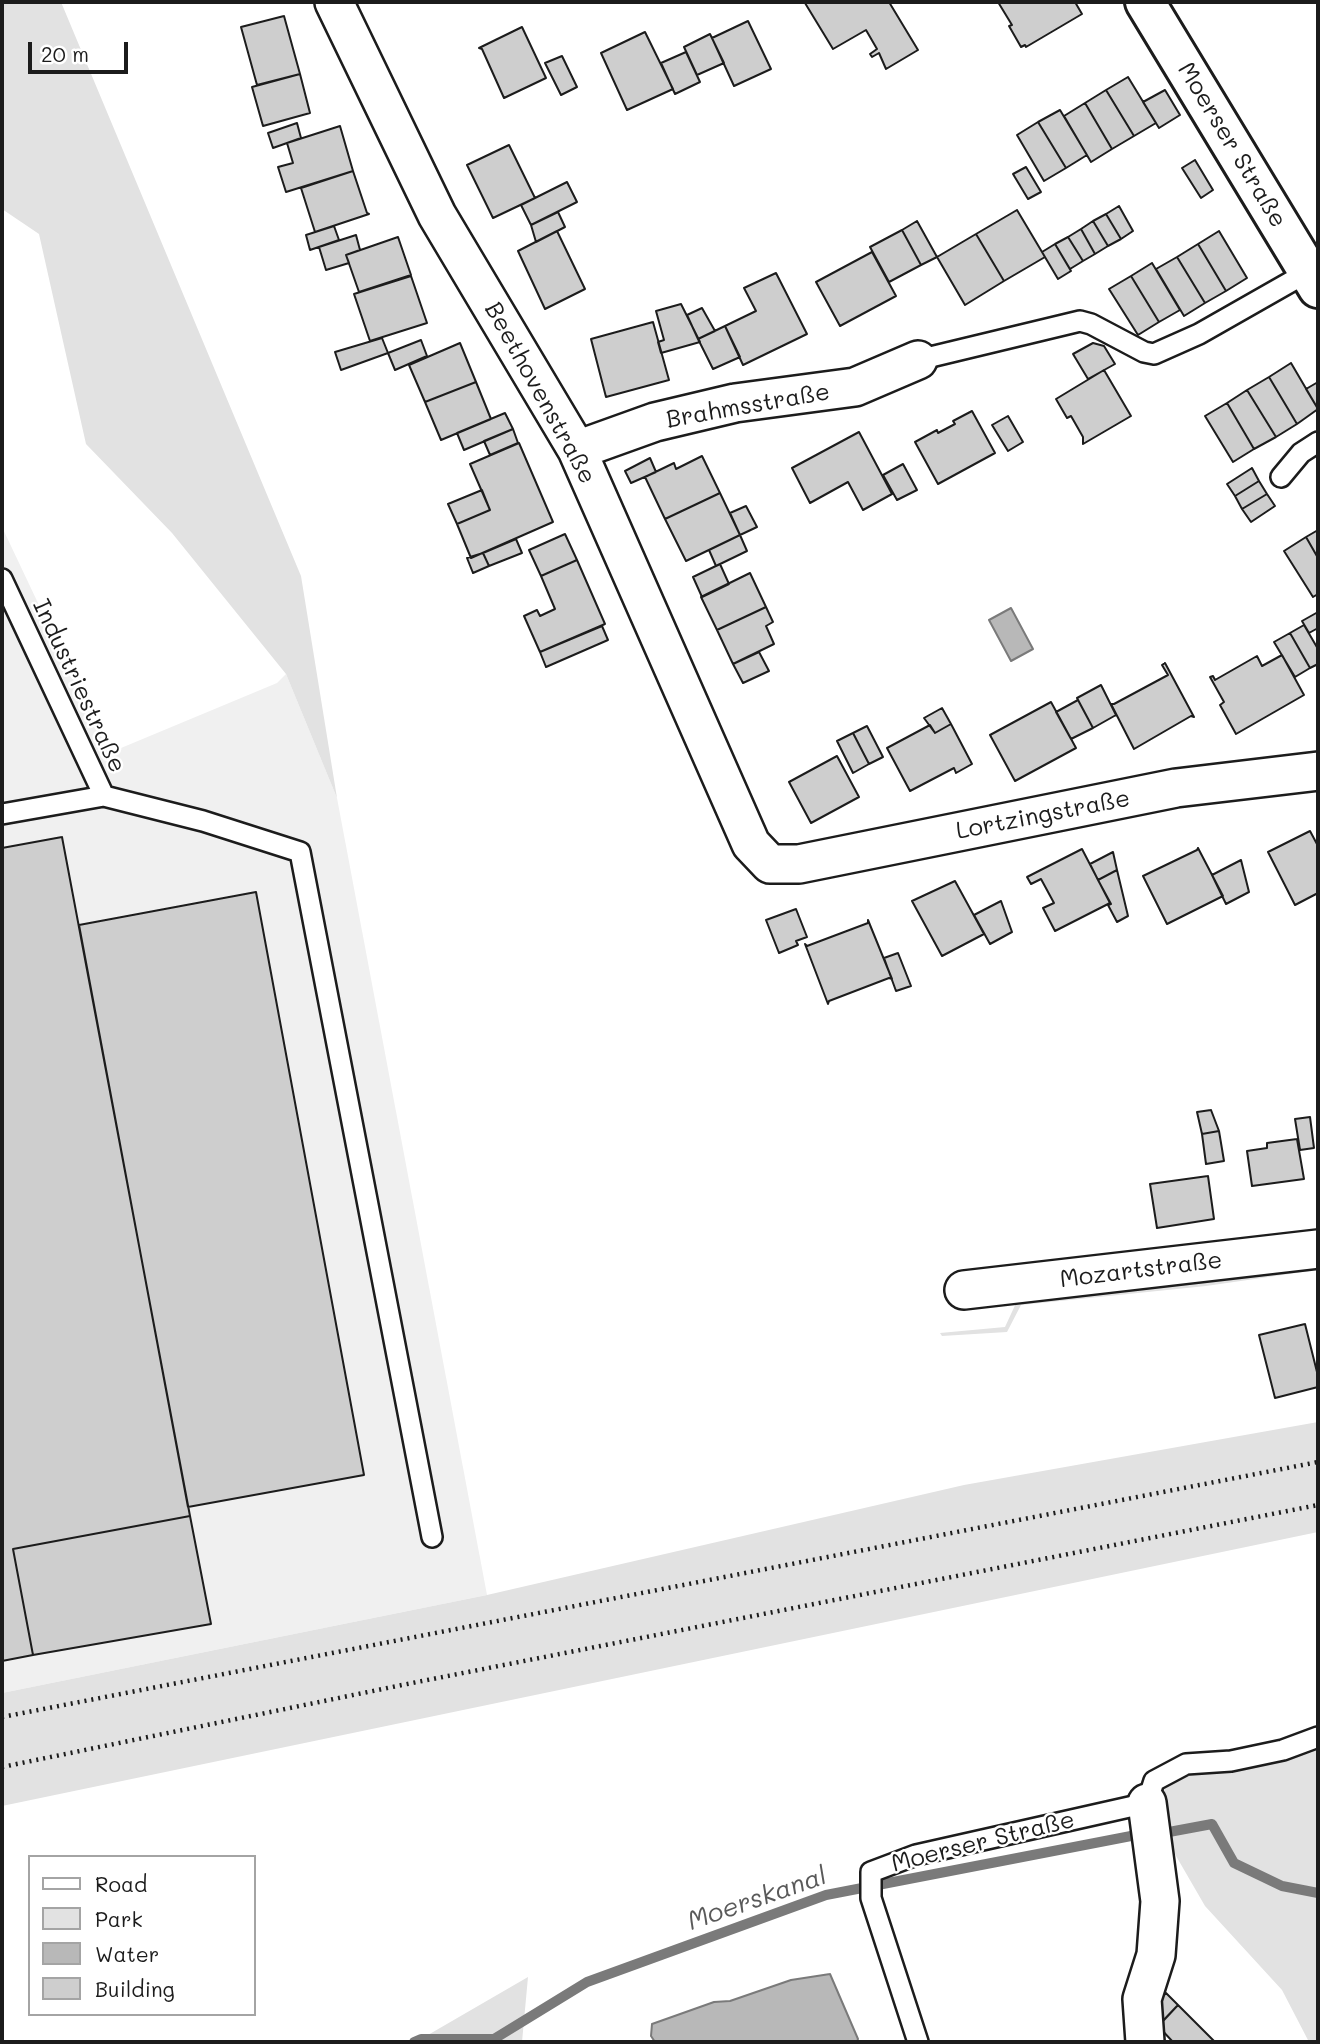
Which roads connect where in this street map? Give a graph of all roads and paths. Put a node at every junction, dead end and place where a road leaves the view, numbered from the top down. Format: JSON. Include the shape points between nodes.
{"nodes":[{"id":1,"x":334,"y":2,"type":"edge"},
{"id":2,"x":1145,"y":2,"type":"edge"},
{"id":3,"x":1313,"y":280,"type":"edge"},
{"id":4,"x":918,"y":360,"type":"joint"},
{"id":5,"x":1318,"y":442,"type":"edge"},
{"id":6,"x":577,"y":450,"type":"junction"},
{"id":7,"x":1281,"y":477,"type":"dead end"},
{"id":8,"x":2,"y":579,"type":"edge"},
{"id":9,"x":1318,"y":771,"type":"edge"},
{"id":10,"x":104,"y":796,"type":"junction"},
{"id":11,"x":2,"y":814,"type":"edge"},
{"id":12,"x":769,"y":864,"type":"joint"},
{"id":13,"x":1318,"y":1249,"type":"edge"},
{"id":14,"x":964,"y":1290,"type":"dead end"},
{"id":15,"x":1318,"y":1462,"type":"edge"},
{"id":16,"x":1318,"y":1505,"type":"edge"},
{"id":17,"x":432,"y":1537,"type":"dead end"},
{"id":18,"x":2,"y":1717,"type":"edge"},
{"id":19,"x":1318,"y":1737,"type":"edge"},
{"id":20,"x":2,"y":1767,"type":"edge"},
{"id":21,"x":1147,"y":1803,"type":"junction"},
{"id":22,"x":918,"y":2042,"type":"edge"},
{"id":23,"x":1145,"y":2042,"type":"edge"}],
"edges":[{"from":1,"to":6,"type":"street","name":"Beethovenstraße","via":[[437,215]]},
{"from":2,"to":3,"type":"street","name":"Moerser Straße"},
{"from":3,"to":4,"type":"lane","via":[[1154,354],[1080,321]]},
{"from":4,"to":6,"type":"street","name":"Brahmsstraße","via":[[855,387],[735,403],[655,422]]},
{"from":5,"to":7,"type":"lane","via":[[1301,453]]},
{"from":6,"to":12,"type":"street","name":"Beethovenstraße","via":[[751,844]]},
{"from":8,"to":10,"type":"lane","name":"Industriestraße"},
{"from":9,"to":12,"type":"street","name":"Lortzingstraße","via":[[1176,788],[799,864]]},
{"from":10,"to":11,"type":"lane","name":"Industriestraße"},
{"from":10,"to":17,"type":"lane","via":[[300,852]]},
{"from":13,"to":14,"type":"street","name":"Mozartstraße"},
{"from":15,"to":18,"type":"path"},
{"from":16,"to":20,"type":"path"},
{"from":19,"to":21,"type":"lane","via":[[1244,1758],[1186,1764],[1154,1781]]},
{"from":21,"to":22,"type":"lane","name":"Moerser Straße","via":[[916,1855],[871,1872],[871,1898]]},
{"from":21,"to":23,"type":"street","via":[[1160,1901],[1156,1955],[1142,1999]]}]}
